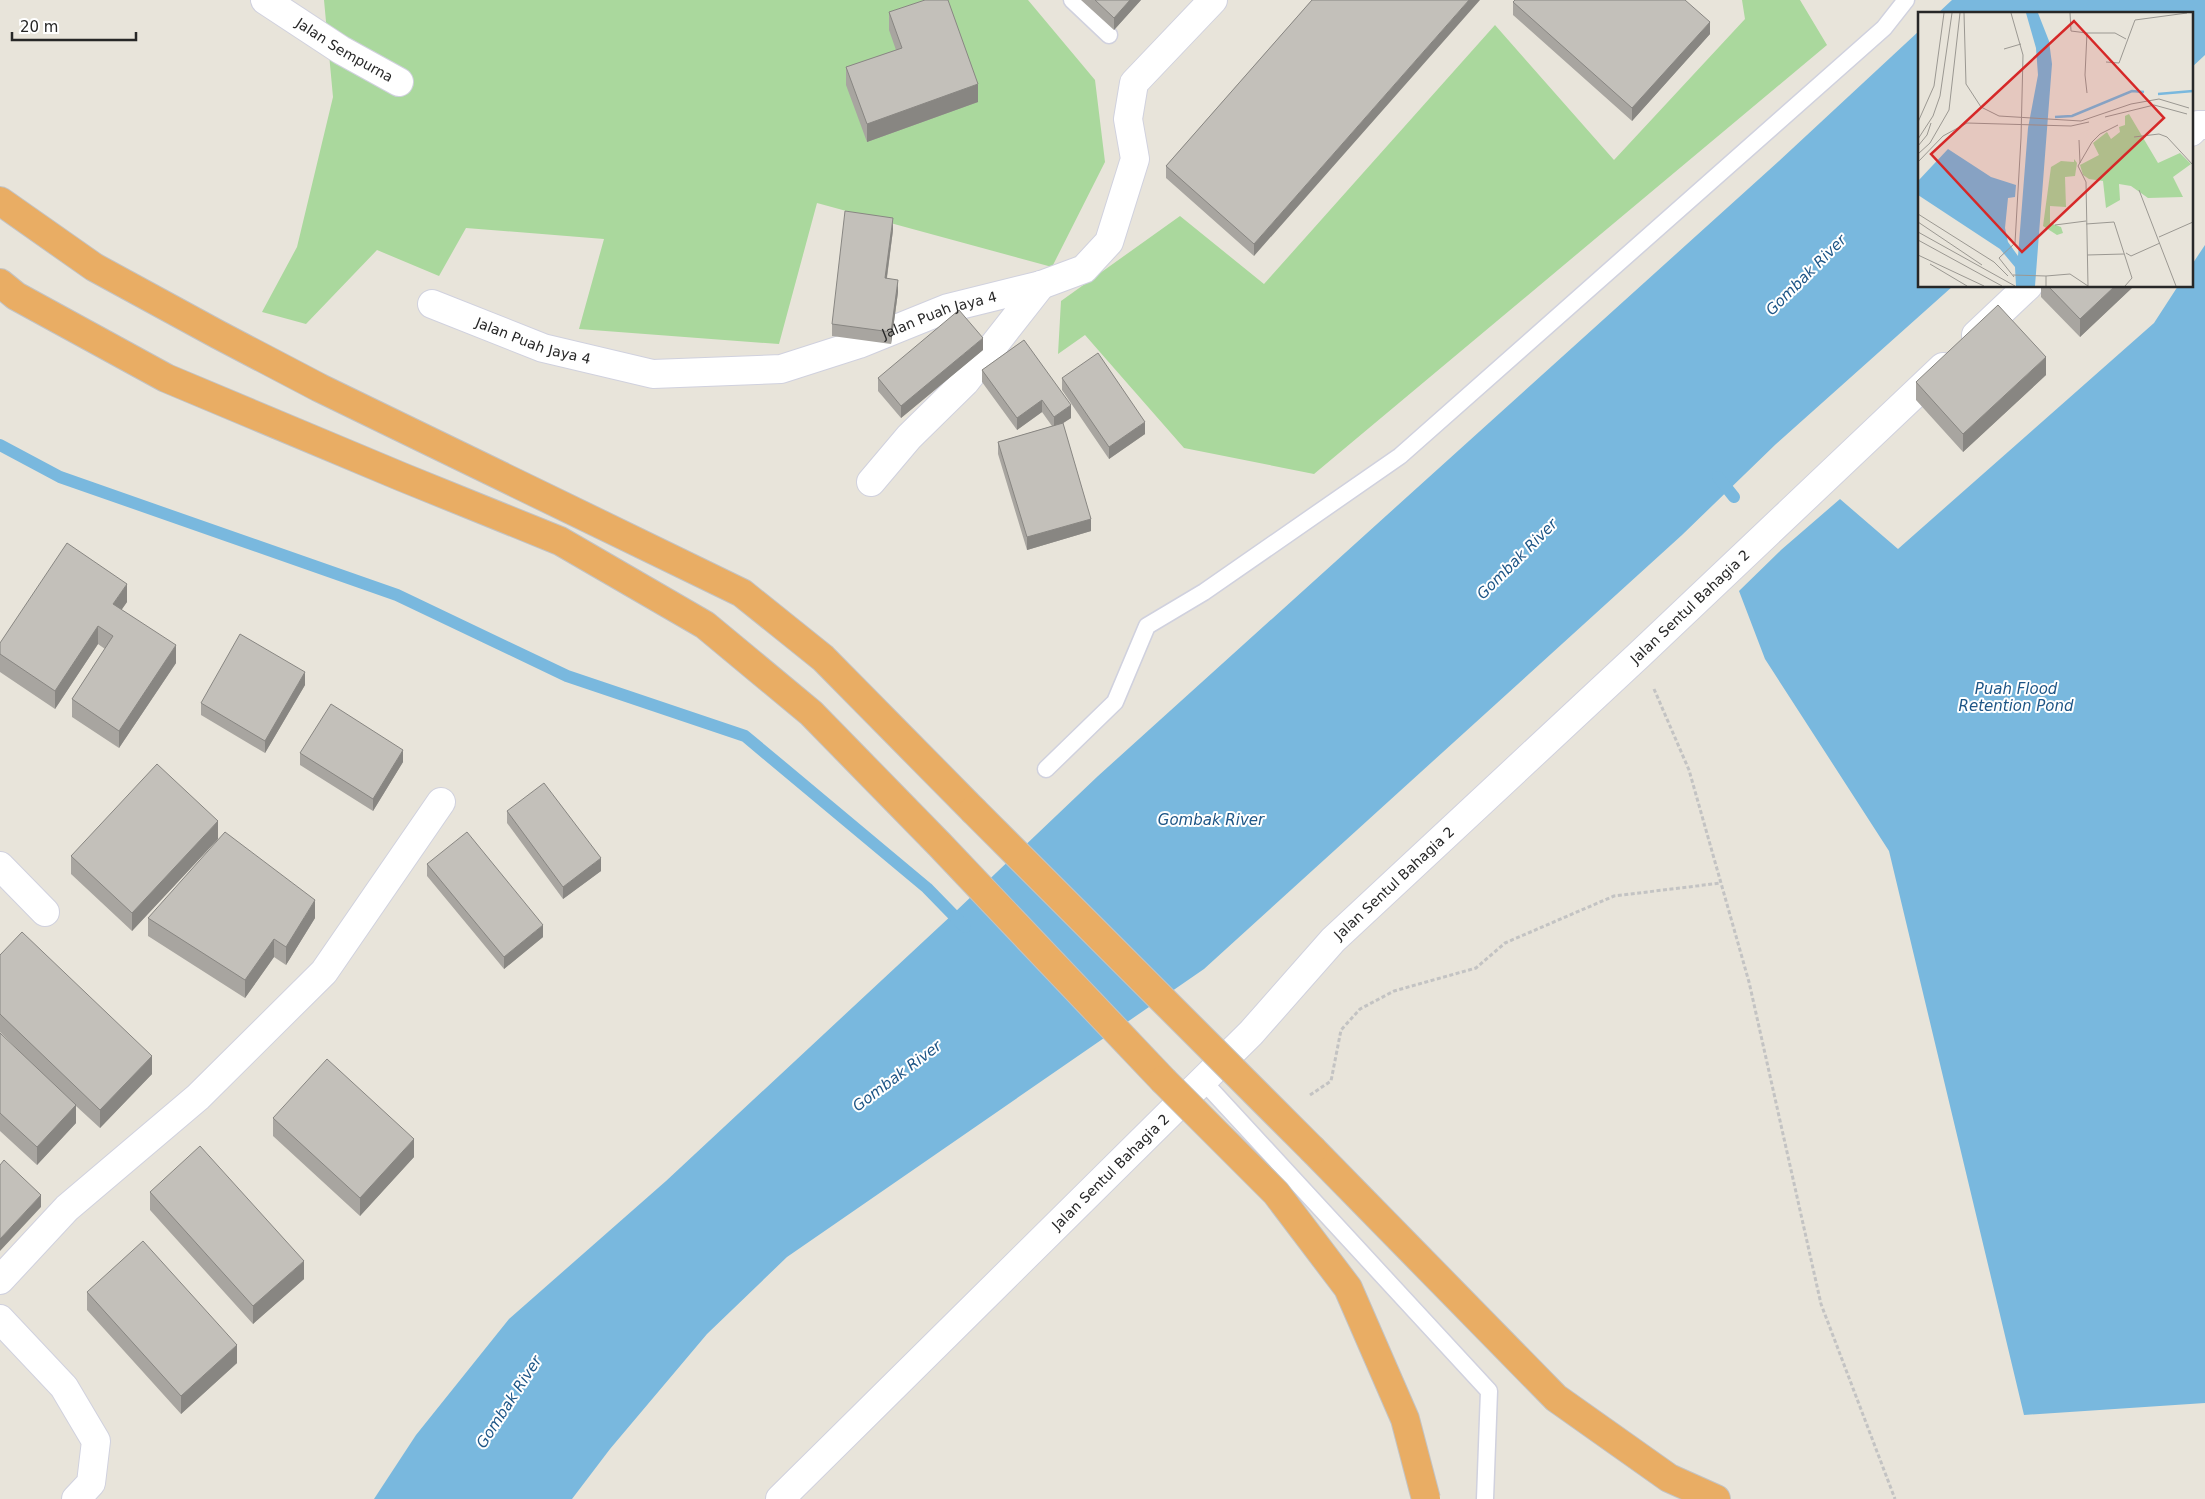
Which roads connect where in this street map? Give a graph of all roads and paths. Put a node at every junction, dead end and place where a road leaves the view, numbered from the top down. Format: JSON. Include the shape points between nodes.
{"nodes":[{"id":1,"x":265,"y":0,"type":"edge"},
{"id":2,"x":1072,"y":0,"type":"edge"},
{"id":3,"x":1213,"y":0,"type":"edge"},
{"id":4,"x":1906,"y":0,"type":"edge"},
{"id":5,"x":1109,"y":35,"type":"edge"},
{"id":6,"x":399,"y":82,"type":"dead end"},
{"id":7,"x":2205,"y":125,"type":"edge"},
{"id":8,"x":2192,"y":131,"type":"edge"},
{"id":9,"x":0,"y":201,"type":"edge"},
{"id":10,"x":0,"y":283,"type":"edge"},
{"id":11,"x":1041,"y":285,"type":"junction"},
{"id":12,"x":2026,"y":288,"type":"edge"},
{"id":13,"x":432,"y":304,"type":"dead end"},
{"id":14,"x":871,"y":482,"type":"dead end"},
{"id":15,"x":1639,"y":655,"type":"junction"},
{"id":16,"x":1046,"y":769,"type":"dead end"},
{"id":17,"x":441,"y":802,"type":"dead end"},
{"id":18,"x":0,"y":866,"type":"edge"},
{"id":19,"x":1721,"y":883,"type":"junction"},
{"id":20,"x":45,"y":912,"type":"dead end"},
{"id":21,"x":1203,"y":1081,"type":"junction"},
{"id":22,"x":1307,"y":1097,"type":"dead end"},
{"id":23,"x":0,"y":1280,"type":"edge"},
{"id":24,"x":0,"y":1319,"type":"edge"},
{"id":25,"x":76,"y":1499,"type":"edge"},
{"id":26,"x":780,"y":1499,"type":"edge"},
{"id":27,"x":1426,"y":1499,"type":"edge"},
{"id":28,"x":1484,"y":1499,"type":"edge"},
{"id":29,"x":1716,"y":1499,"type":"edge"},
{"id":30,"x":1895,"y":1499,"type":"edge"}],
"edges":[{"from":1,"to":6,"type":"street","name":"Jalan Sempurna","via":[[341,50]]},
{"from":2,"to":5,"type":"lane"},
{"from":3,"to":11,"type":"street","name":"Jalan Puah Jaya 4","via":[[1134,83],[1128,119],[1135,159],[1109,242],[1084,269]]},
{"from":4,"to":16,"type":"lane","via":[[1884,28],[1400,456],[1204,592],[1148,626],[1115,702]]},
{"from":7,"to":8,"type":"street","via":[[2198,125]]},
{"from":9,"to":29,"type":"highway","bridge":true,"via":[[94,267],[216,334],[320,388],[742,593],[823,658],[1556,1398],[1669,1478]]},
{"from":10,"to":27,"type":"highway","bridge":true,"via":[[16,296],[166,378],[560,541],[705,625],[811,714],[1162,1080],[1276,1193],[1348,1288],[1405,1419]]},
{"from":11,"to":13,"type":"street","name":"Jalan Puah Jaya 4","via":[[948,308],[859,344],[781,370],[653,374],[543,348]]},
{"from":11,"to":14,"type":"street","via":[[965,382]]},
{"from":12,"to":15,"type":"street","name":"Jalan Sentul Bahagia 2"},
{"from":15,"to":19,"type":"path","via":[[1689,770]]},
{"from":15,"to":21,"type":"street","name":"Jalan Sentul Bahagia 2","via":[[1333,940],[1251,1033]]},
{"from":17,"to":23,"type":"street","via":[[324,972],[198,1097],[67,1208]]},
{"from":18,"to":20,"type":"street"},
{"from":19,"to":22,"type":"path","via":[[1614,896],[1505,943],[1476,968],[1394,991],[1368,1004],[1341,1030],[1331,1081]]},
{"from":19,"to":30,"type":"path","via":[[1749,982],[1821,1304]]},
{"from":21,"to":26,"type":"street","name":"Jalan Sentul Bahagia 2"},
{"from":21,"to":28,"type":"lane","via":[[1490,1391]]},
{"from":24,"to":25,"type":"street","via":[[64,1386],[96,1440],[91,1483]]}]}
